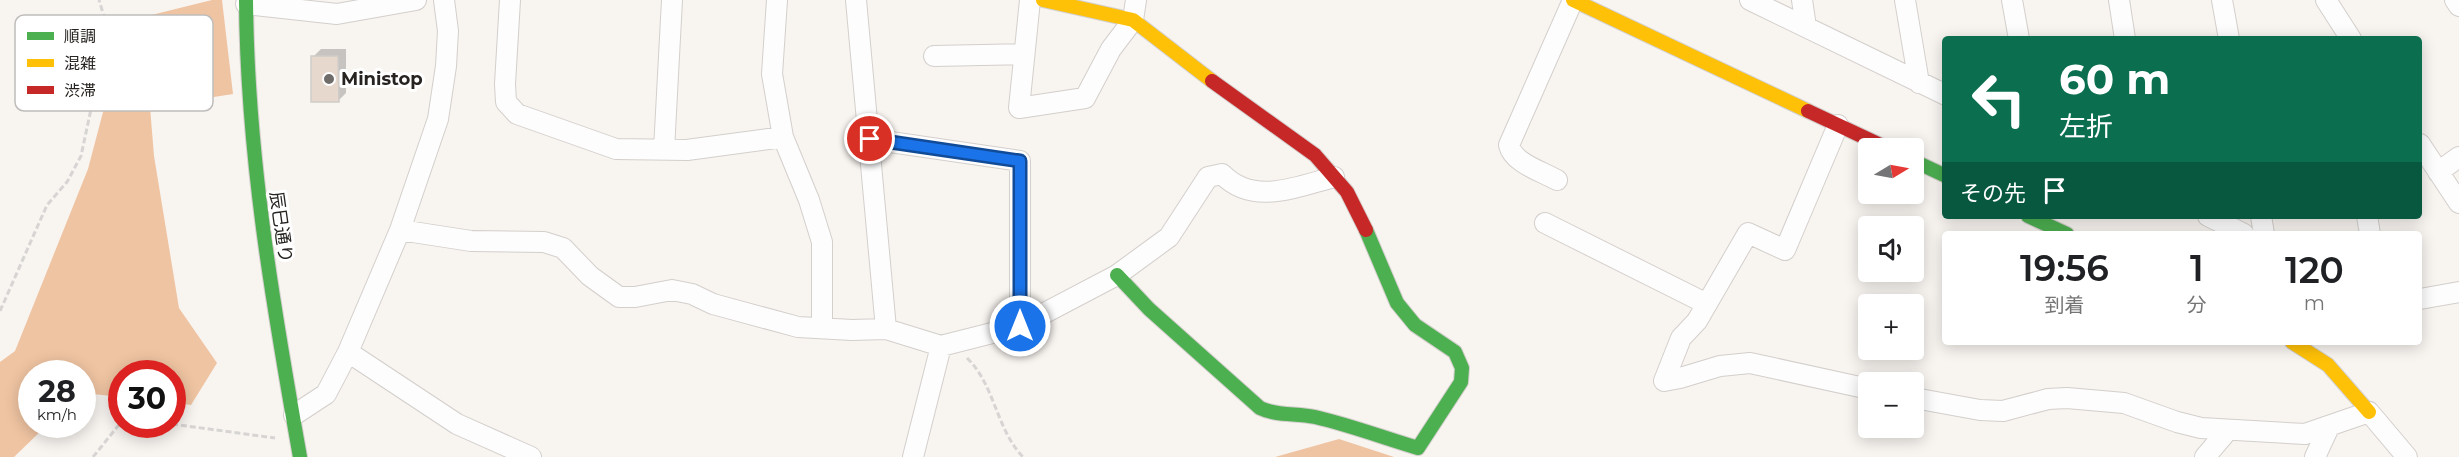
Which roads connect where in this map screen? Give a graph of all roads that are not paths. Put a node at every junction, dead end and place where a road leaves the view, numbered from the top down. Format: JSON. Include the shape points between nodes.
{"nodes":[{"id":1,"x":416,"y":0,"type":"edge"},
{"id":2,"x":444,"y":0,"type":"edge"},
{"id":3,"x":510,"y":0,"type":"edge"},
{"id":4,"x":672,"y":0,"type":"edge"},
{"id":5,"x":777,"y":0,"type":"edge"},
{"id":6,"x":856,"y":0,"type":"edge"},
{"id":7,"x":1030,"y":0,"type":"edge"},
{"id":8,"x":1043,"y":0,"type":"edge"},
{"id":9,"x":1136,"y":0,"type":"edge"},
{"id":10,"x":1573,"y":0,"type":"edge"},
{"id":11,"x":1750,"y":0,"type":"edge"},
{"id":12,"x":1802,"y":0,"type":"edge"},
{"id":13,"x":1905,"y":0,"type":"edge"},
{"id":14,"x":2012,"y":0,"type":"edge"},
{"id":15,"x":2119,"y":0,"type":"edge"},
{"id":16,"x":2222,"y":0,"type":"edge"},
{"id":17,"x":2325,"y":0,"type":"edge"},
{"id":18,"x":2455,"y":0,"type":"edge"},
{"id":19,"x":246,"y":2,"type":"edge"},
{"id":20,"x":346,"y":6,"type":"edge"},
{"id":21,"x":2459,"y":6,"type":"edge"},
{"id":22,"x":2337,"y":17,"type":"junction"},
{"id":23,"x":1133,"y":20,"type":"junction"},
{"id":24,"x":1806,"y":27,"type":"junction"},
{"id":25,"x":2018,"y":36,"type":"edge"},
{"id":26,"x":2125,"y":36,"type":"edge"},
{"id":27,"x":2228,"y":36,"type":"edge"},
{"id":28,"x":2340,"y":36,"type":"edge"},
{"id":29,"x":2349,"y":36,"type":"edge"},
{"id":30,"x":1024,"y":54,"type":"junction"},
{"id":31,"x":934,"y":56,"type":"dead end"},
{"id":32,"x":1919,"y":83,"type":"junction"},
{"id":33,"x":1942,"y":93,"type":"edge"},
{"id":34,"x":1838,"y":125,"type":"junction"},
{"id":35,"x":783,"y":137,"type":"junction"},
{"id":36,"x":1866,"y":138,"type":"edge"},
{"id":37,"x":870,"y":139,"type":"junction"},
{"id":38,"x":2422,"y":147,"type":"edge"},
{"id":39,"x":664,"y":150,"type":"junction"},
{"id":40,"x":2459,"y":157,"type":"edge"},
{"id":41,"x":1924,"y":166,"type":"edge"},
{"id":42,"x":2438,"y":172,"type":"junction"},
{"id":43,"x":1942,"y":174,"type":"edge"},
{"id":44,"x":1334,"y":177,"type":"junction"},
{"id":45,"x":1557,"y":180,"type":"dead end"},
{"id":46,"x":2459,"y":203,"type":"edge"},
{"id":47,"x":2034,"y":219,"type":"edge"},
{"id":48,"x":2214,"y":219,"type":"edge"},
{"id":49,"x":1545,"y":223,"type":"dead end"},
{"id":50,"x":400,"y":230,"type":"junction"},
{"id":51,"x":2060,"y":231,"type":"edge"},
{"id":52,"x":2238,"y":231,"type":"edge"},
{"id":53,"x":1117,"y":275,"type":"junction"},
{"id":54,"x":2459,"y":292,"type":"edge"},
{"id":55,"x":2422,"y":299,"type":"edge"},
{"id":56,"x":1707,"y":304,"type":"junction"},
{"id":57,"x":1020,"y":326,"type":"junction"},
{"id":58,"x":822,"y":328,"type":"junction"},
{"id":59,"x":886,"y":329,"type":"junction"},
{"id":60,"x":941,"y":345,"type":"junction"},
{"id":61,"x":2297,"y":345,"type":"edge"},
{"id":62,"x":348,"y":352,"type":"junction"},
{"id":63,"x":1858,"y":387,"type":"edge"},
{"id":64,"x":1924,"y":400,"type":"edge"},
{"id":65,"x":2369,"y":412,"type":"junction"},
{"id":66,"x":294,"y":415,"type":"junction"},
{"id":67,"x":2328,"y":427,"type":"junction"},
{"id":68,"x":2228,"y":430,"type":"junction"},
{"id":69,"x":297,"y":442,"type":"junction"},
{"id":70,"x":286,"y":457,"type":"edge"},
{"id":71,"x":300,"y":457,"type":"edge"},
{"id":72,"x":531,"y":457,"type":"edge"},
{"id":73,"x":913,"y":457,"type":"edge"},
{"id":74,"x":2205,"y":457,"type":"edge"},
{"id":75,"x":2314,"y":457,"type":"edge"},
{"id":76,"x":2407,"y":457,"type":"edge"}],
"edges":[{"from":1,"to":20,"type":"street"},
{"from":2,"to":50,"type":"street","via":[[447,43],[438,119]]},
{"from":3,"to":39,"type":"street","via":[[506,102],[517,114],[616,149]]},
{"from":4,"to":39,"type":"street"},
{"from":5,"to":35,"type":"street","via":[[772,74]]},
{"from":6,"to":37,"type":"street"},
{"from":7,"to":30,"type":"street"},
{"from":8,"to":23,"type":"street"},
{"from":9,"to":23,"type":"street"},
{"from":10,"to":34,"type":"street"},
{"from":10,"to":45,"type":"street","via":[[1509,145],[1519,160]]},
{"from":11,"to":24,"type":"street"},
{"from":12,"to":24,"type":"street"},
{"from":13,"to":32,"type":"street"},
{"from":14,"to":25,"type":"street"},
{"from":15,"to":26,"type":"street"},
{"from":16,"to":27,"type":"street"},
{"from":17,"to":22,"type":"street"},
{"from":18,"to":21,"type":"street"},
{"from":19,"to":20,"type":"street","via":[[337,14]]},
{"from":19,"to":66,"type":"street","name":"辰巳通り","via":[[254,166]]},
{"from":22,"to":28,"type":"street"},
{"from":22,"to":29,"type":"street"},
{"from":23,"to":30,"type":"street","via":[[1111,49],[1085,98],[1019,108]]},
{"from":23,"to":44,"type":"street","via":[[1315,155]]},
{"from":24,"to":32,"type":"street"},
{"from":30,"to":31,"type":"street"},
{"from":32,"to":33,"type":"street"},
{"from":34,"to":36,"type":"street"},
{"from":34,"to":56,"type":"street","via":[[1785,250],[1748,233]]},
{"from":35,"to":39,"type":"street"},
{"from":35,"to":58,"type":"street","via":[[822,242]]},
{"from":37,"to":57,"type":"street","via":[[1020,161]]},
{"from":37,"to":59,"type":"street"},
{"from":38,"to":42,"type":"street"},
{"from":40,"to":42,"type":"street"},
{"from":41,"to":43,"type":"street"},
{"from":42,"to":46,"type":"street"},
{"from":44,"to":53,"type":"street","via":[[1262,193],[1232,185],[1222,174],[1208,177],[1168,237]]},
{"from":44,"to":53,"type":"street","via":[[1347,192],[1397,303],[1415,325],[1455,352],[1462,368],[1461,382],[1418,448],[1316,417],[1260,408],[1149,309]]},
{"from":47,"to":51,"type":"street"},
{"from":48,"to":52,"type":"street"},
{"from":49,"to":56,"type":"street"},
{"from":50,"to":58,"type":"street","via":[[471,241],[544,242],[563,248],[590,276],[619,297],[672,290],[798,327]]},
{"from":50,"to":62,"type":"street"},
{"from":53,"to":57,"type":"street"},
{"from":54,"to":55,"type":"street"},
{"from":56,"to":63,"type":"street","via":[[1681,338],[1664,381],[1720,366],[1750,363]]},
{"from":57,"to":60,"type":"street"},
{"from":58,"to":59,"type":"street"},
{"from":59,"to":60,"type":"street"},
{"from":60,"to":73,"type":"street"},
{"from":61,"to":65,"type":"street","via":[[2328,365]]},
{"from":62,"to":66,"type":"street","via":[[326,394]]},
{"from":62,"to":72,"type":"street","via":[[457,424]]},
{"from":64,"to":68,"type":"street","via":[[2003,411],[2048,399],[2124,403],[2177,423]]},
{"from":65,"to":67,"type":"street"},
{"from":65,"to":76,"type":"street"},
{"from":66,"to":69,"type":"street","name":"辰巳通り"},
{"from":67,"to":68,"type":"street","via":[[2305,434]]},
{"from":67,"to":75,"type":"street"},
{"from":68,"to":74,"type":"street"},
{"from":69,"to":70,"type":"street"},
{"from":69,"to":71,"type":"street","name":"辰巳通り"}]}
